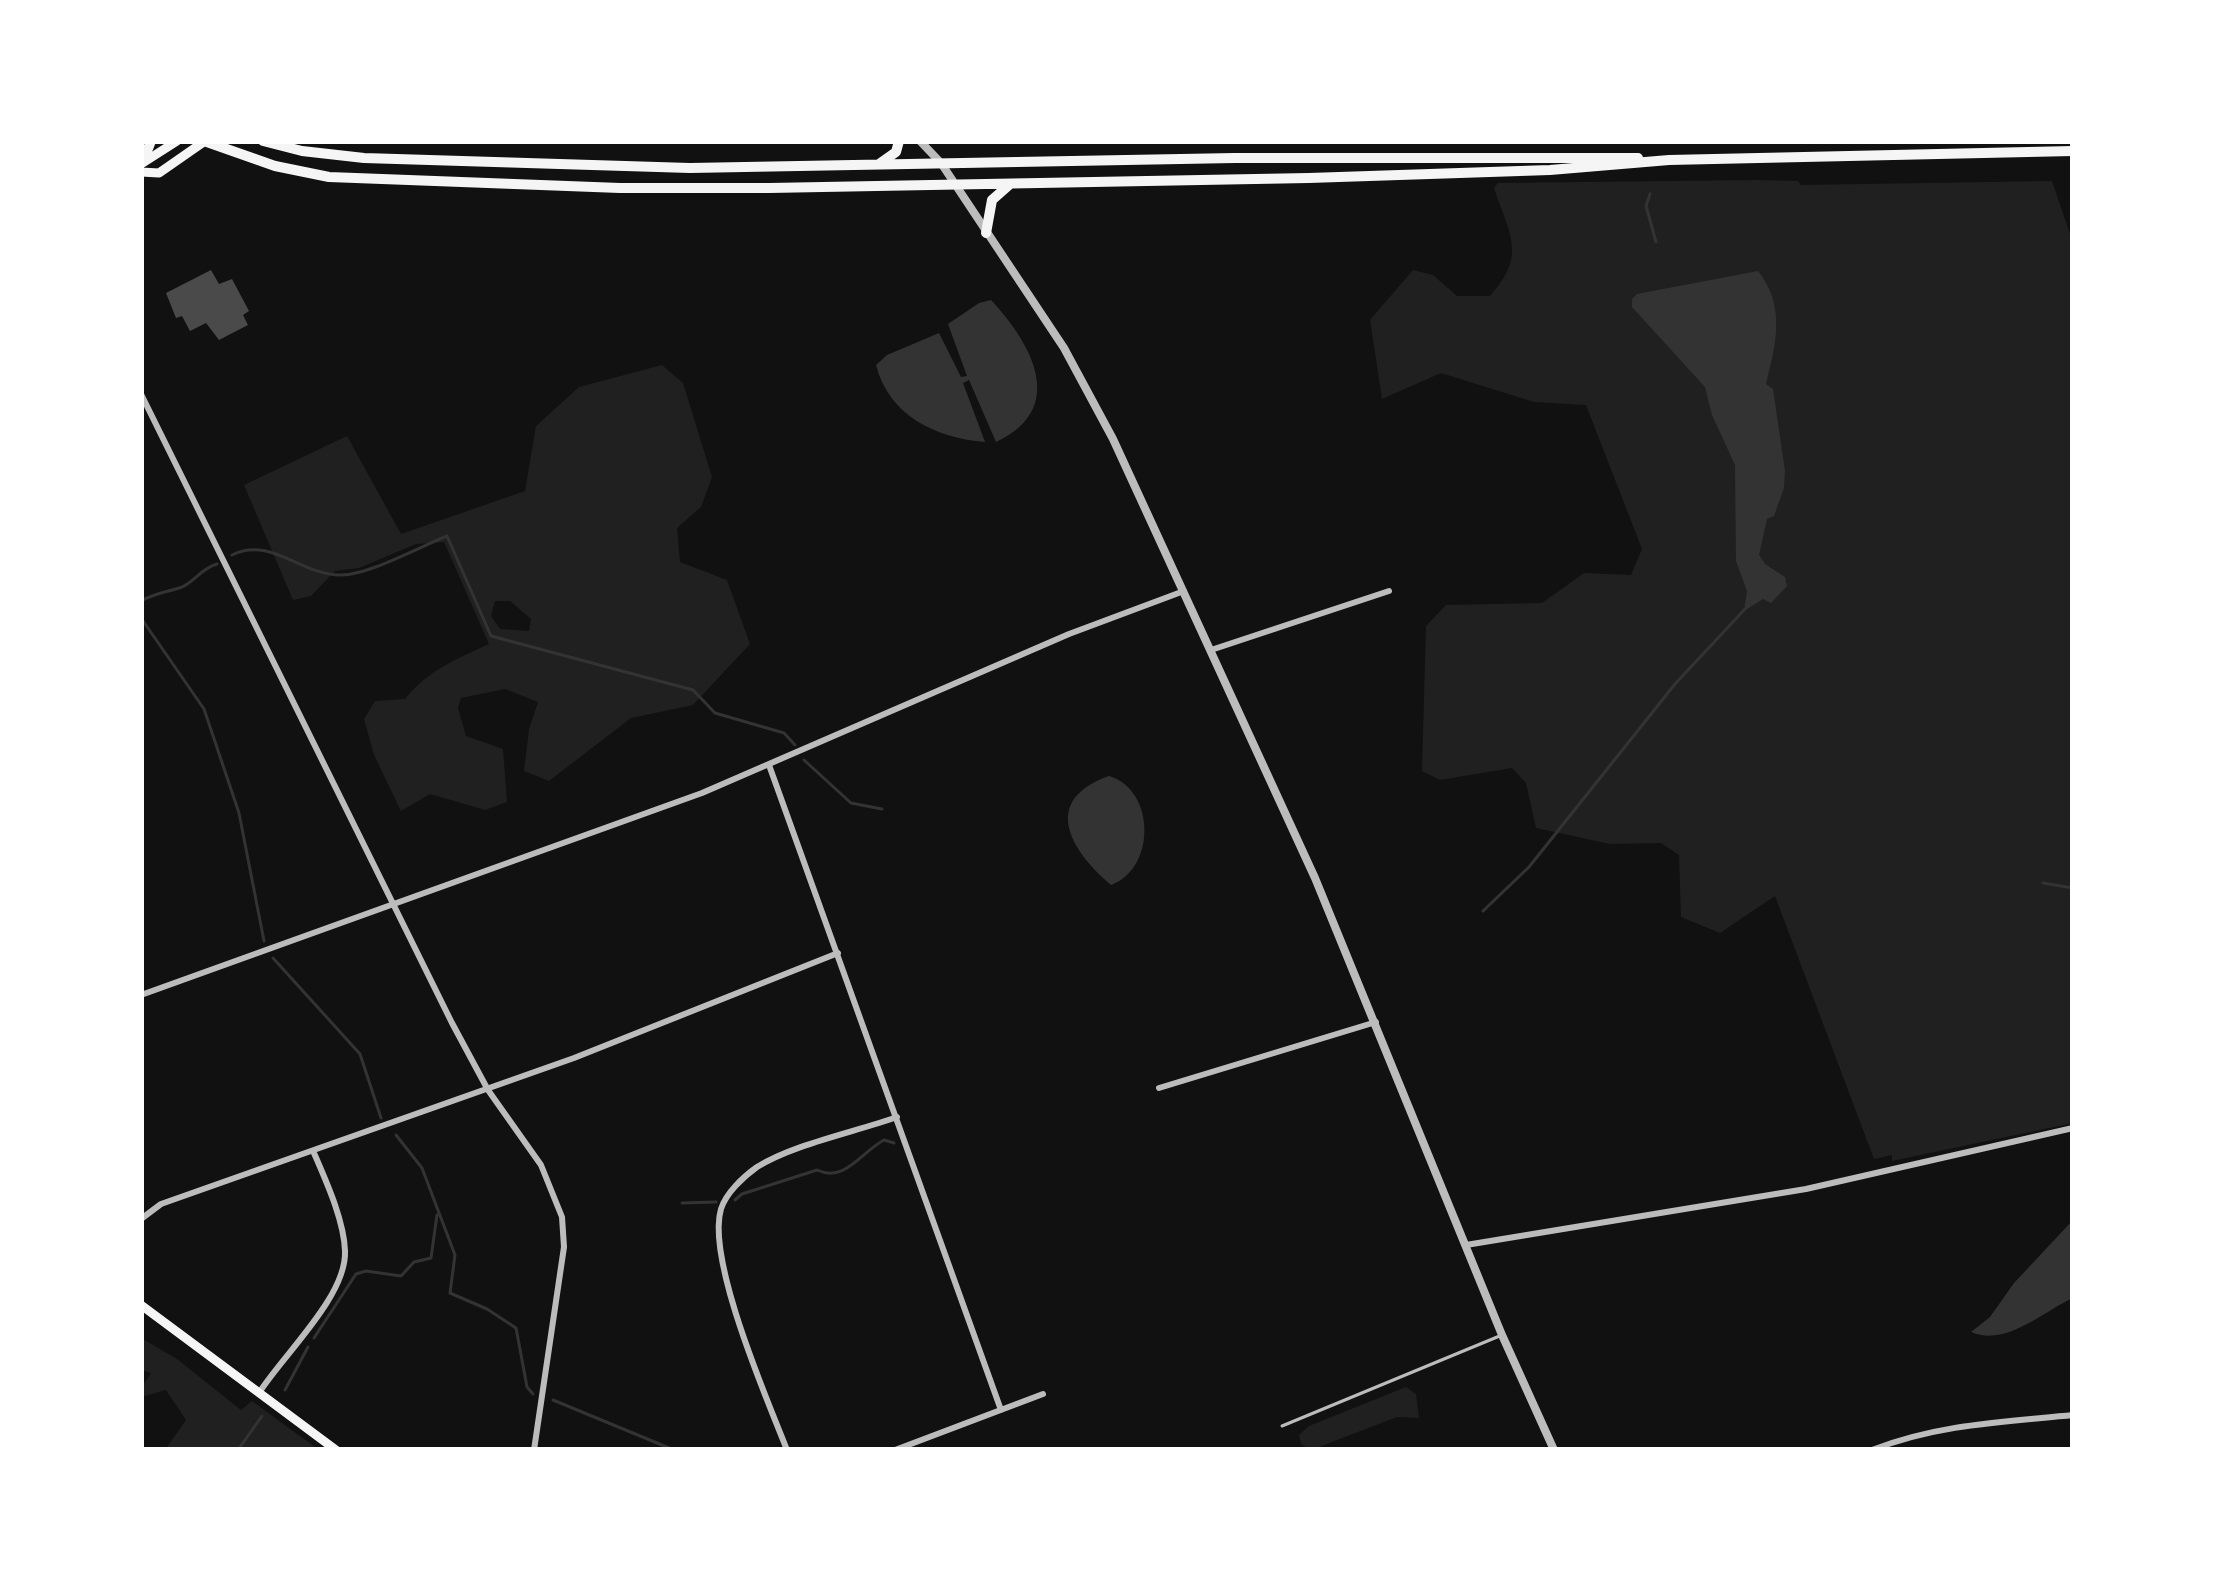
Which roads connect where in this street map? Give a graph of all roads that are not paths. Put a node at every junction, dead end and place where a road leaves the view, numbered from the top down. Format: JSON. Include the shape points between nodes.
{"nodes":[{"id":1,"x":151,"y":141,"type":"edge"},
{"id":2,"x":177,"y":141,"type":"edge"},
{"id":3,"x":205,"y":141,"type":"edge"},
{"id":4,"x":263,"y":141,"type":"edge"},
{"id":5,"x":899,"y":141,"type":"edge"},
{"id":6,"x":920,"y":141,"type":"edge"},
{"id":7,"x":2073,"y":152,"type":"edge"},
{"id":8,"x":1669,"y":160,"type":"junction"},
{"id":9,"x":941,"y":163,"type":"junction"},
{"id":10,"x":142,"y":165,"type":"edge"},
{"id":11,"x":876,"y":165,"type":"junction"},
{"id":12,"x":1012,"y":183,"type":"junction"},
{"id":13,"x":953,"y":185,"type":"junction"},
{"id":14,"x":986,"y":233,"type":"junction"},
{"id":15,"x":141,"y":394,"type":"edge"},
{"id":16,"x":1184,"y":591,"type":"junction"},
{"id":17,"x":1389,"y":591,"type":"dead end"},
{"id":18,"x":1211,"y":650,"type":"junction"},
{"id":19,"x":769,"y":765,"type":"junction"},
{"id":20,"x":394,"y":907,"type":"junction"},
{"id":21,"x":838,"y":953,"type":"junction"},
{"id":22,"x":141,"y":995,"type":"edge"},
{"id":23,"x":1376,"y":1022,"type":"junction"},
{"id":24,"x":1159,"y":1088,"type":"dead end"},
{"id":25,"x":488,"y":1090,"type":"junction"},
{"id":26,"x":898,"y":1118,"type":"junction"},
{"id":27,"x":2073,"y":1128,"type":"edge"},
{"id":28,"x":314,"y":1153,"type":"junction"},
{"id":29,"x":141,"y":1219,"type":"edge"},
{"id":30,"x":1466,"y":1245,"type":"junction"},
{"id":31,"x":141,"y":1305,"type":"edge"},
{"id":32,"x":1502,"y":1335,"type":"junction"},
{"id":33,"x":259,"y":1394,"type":"junction"},
{"id":34,"x":1043,"y":1394,"type":"dead end"},
{"id":35,"x":1001,"y":1410,"type":"junction"},
{"id":36,"x":2073,"y":1415,"type":"edge"},
{"id":37,"x":1282,"y":1426,"type":"dead end"},
{"id":38,"x":337,"y":1450,"type":"edge"},
{"id":39,"x":534,"y":1450,"type":"edge"},
{"id":40,"x":787,"y":1450,"type":"edge"},
{"id":41,"x":895,"y":1450,"type":"edge"},
{"id":42,"x":1554,"y":1450,"type":"edge"},
{"id":43,"x":1872,"y":1450,"type":"edge"}],
"edges":[{"from":1,"to":10,"type":"highway"},
{"from":2,"to":10,"type":"main road"},
{"from":3,"to":10,"type":"main road","via":[[159,173]]},
{"from":3,"to":13,"type":"highway","via":[[301,172],[418,182]]},
{"from":4,"to":11,"type":"highway","via":[[401,160]]},
{"from":5,"to":11,"type":"highway"},
{"from":6,"to":9,"type":"street"},
{"from":7,"to":8,"type":"highway"},
{"from":8,"to":9,"type":"highway"},
{"from":8,"to":12,"type":"highway"},
{"from":9,"to":11,"type":"highway"},
{"from":9,"to":13,"type":"street"},
{"from":12,"to":13,"type":"highway"},
{"from":12,"to":14,"type":"highway","via":[[992,200]]},
{"from":13,"to":14,"type":"street"},
{"from":14,"to":16,"type":"street","via":[[1079,374]]},
{"from":15,"to":20,"type":"street"},
{"from":16,"to":18,"type":"street"},
{"from":16,"to":19,"type":"street"},
{"from":17,"to":18,"type":"street"},
{"from":18,"to":23,"type":"street"},
{"from":19,"to":20,"type":"street"},
{"from":19,"to":21,"type":"street"},
{"from":20,"to":22,"type":"street"},
{"from":20,"to":25,"type":"street"},
{"from":21,"to":25,"type":"street"},
{"from":21,"to":26,"type":"street"},
{"from":23,"to":24,"type":"street"},
{"from":23,"to":30,"type":"street"},
{"from":25,"to":28,"type":"street"},
{"from":25,"to":39,"type":"street","via":[[541,1166],[565,1232]]},
{"from":26,"to":35,"type":"street"},
{"from":26,"to":40,"type":"street","via":[[775,1158],[748,1174],[722,1208],[732,1297]]},
{"from":27,"to":30,"type":"street","via":[[1806,1189]]},
{"from":28,"to":29,"type":"street","via":[[161,1204]]},
{"from":28,"to":33,"type":"street","via":[[343,1235],[344,1263],[335,1289]]},
{"from":30,"to":32,"type":"street"},
{"from":31,"to":33,"type":"main road"},
{"from":32,"to":37,"type":"lane"},
{"from":32,"to":42,"type":"street"},
{"from":33,"to":38,"type":"main road"},
{"from":34,"to":35,"type":"street"},
{"from":35,"to":41,"type":"street"},
{"from":36,"to":43,"type":"street","via":[[1937,1429]]}]}
